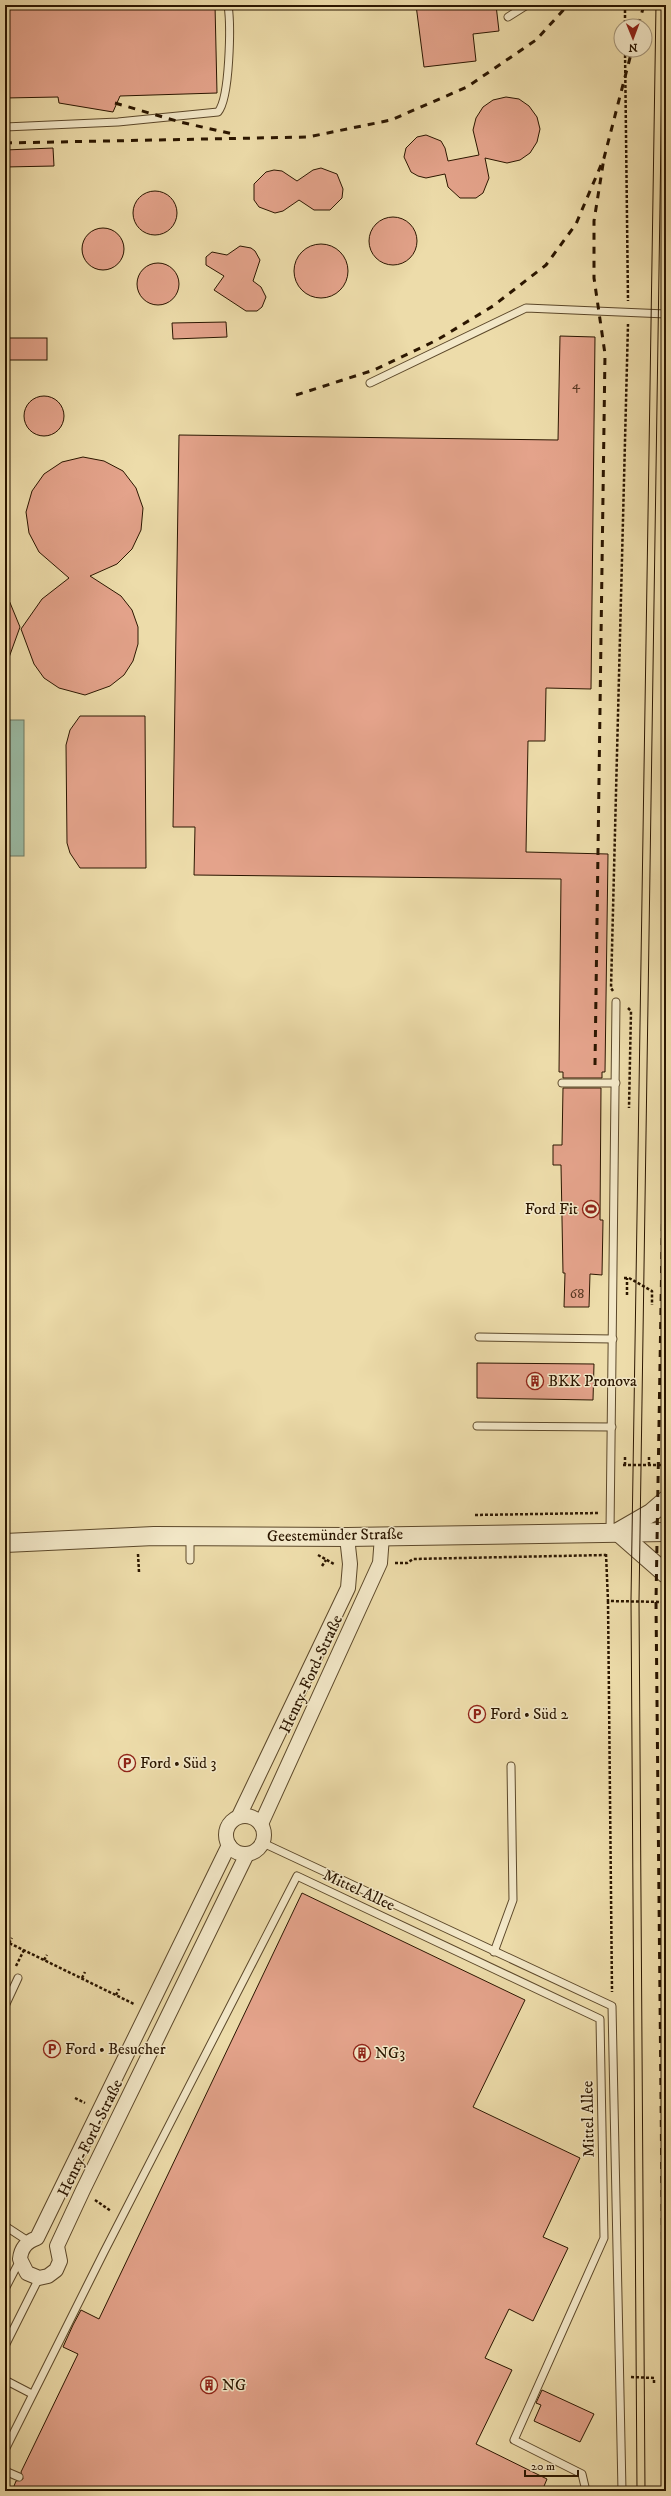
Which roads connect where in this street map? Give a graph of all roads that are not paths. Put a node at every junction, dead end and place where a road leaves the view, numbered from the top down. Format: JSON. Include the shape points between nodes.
{"nodes":[{"id":1,"x":228,"y":5,"type":"edge"},
{"id":2,"x":527,"y":5,"type":"edge"},
{"id":3,"x":508,"y":17,"type":"dead end"},
{"id":4,"x":5,"y":127,"type":"edge"},
{"id":5,"x":666,"y":314,"type":"edge"},
{"id":6,"x":370,"y":383,"type":"dead end"},
{"id":7,"x":616,"y":1002,"type":"dead end"},
{"id":8,"x":562,"y":1083,"type":"dead end"},
{"id":9,"x":616,"y":1083,"type":"junction"},
{"id":10,"x":479,"y":1337,"type":"dead end"},
{"id":11,"x":613,"y":1339,"type":"junction"},
{"id":12,"x":477,"y":1426,"type":"dead end"},
{"id":13,"x":612,"y":1427,"type":"junction"},
{"id":14,"x":666,"y":1500,"type":"edge"},
{"id":15,"x":614,"y":1532,"type":"junction"},
{"id":16,"x":666,"y":1532,"type":"edge"},
{"id":17,"x":190,"y":1536,"type":"junction"},
{"id":18,"x":382,"y":1536,"type":"junction"},
{"id":19,"x":347,"y":1537,"type":"junction"},
{"id":20,"x":5,"y":1543,"type":"edge"},
{"id":21,"x":190,"y":1560,"type":"dead end"},
{"id":22,"x":666,"y":1574,"type":"edge"},
{"id":23,"x":511,"y":1766,"type":"dead end"},
{"id":24,"x":239,"y":1816,"type":"junction"},
{"id":25,"x":261,"y":1824,"type":"junction"},
{"id":26,"x":263,"y":1843,"type":"junction"},
{"id":27,"x":229,"y":1845,"type":"junction"},
{"id":28,"x":247,"y":1854,"type":"junction"},
{"id":29,"x":494,"y":1952,"type":"junction"},
{"id":30,"x":18,"y":1978,"type":"dead end"},
{"id":31,"x":5,"y":2006,"type":"edge"},
{"id":32,"x":5,"y":2226,"type":"edge"},
{"id":33,"x":33,"y":2240,"type":"junction"},
{"id":34,"x":20,"y":2260,"type":"junction"},
{"id":35,"x":39,"y":2278,"type":"junction"},
{"id":36,"x":5,"y":2289,"type":"edge"},
{"id":37,"x":5,"y":2346,"type":"edge"},
{"id":38,"x":5,"y":2380,"type":"edge"},
{"id":39,"x":32,"y":2394,"type":"junction"},
{"id":40,"x":5,"y":2450,"type":"edge"},
{"id":41,"x":5,"y":2471,"type":"edge"},
{"id":42,"x":19,"y":2477,"type":"dead end"},
{"id":43,"x":586,"y":2491,"type":"edge"},
{"id":44,"x":622,"y":2491,"type":"edge"}],
"edges":[{"from":1,"to":4,"type":"lane","via":[[230,18],[226,98],[218,112],[118,122]]},
{"from":2,"to":3,"type":"lane"},
{"from":5,"to":6,"type":"lane","via":[[526,308]]},
{"from":7,"to":9,"type":"lane"},
{"from":8,"to":9,"type":"lane"},
{"from":9,"to":11,"type":"lane"},
{"from":10,"to":11,"type":"lane"},
{"from":11,"to":13,"type":"lane"},
{"from":12,"to":13,"type":"lane"},
{"from":13,"to":15,"type":"lane"},
{"from":14,"to":15,"type":"street","via":[[651,1513]]},
{"from":15,"to":16,"type":"street","name":"Geestemünder Straße"},
{"from":15,"to":18,"type":"street","name":"Geestemünder Straße"},
{"from":15,"to":22,"type":"street"},
{"from":17,"to":19,"type":"street","name":"Geestemünder Straße"},
{"from":17,"to":20,"type":"street","name":"Geestemünder Straße"},
{"from":17,"to":21,"type":"lane"},
{"from":18,"to":19,"type":"street","name":"Geestemünder Straße"},
{"from":18,"to":25,"type":"street","name":"Henry-Ford-Straße","via":[[380,1563]]},
{"from":19,"to":24,"type":"street","name":"Henry-Ford-Straße","via":[[350,1564],[348,1588]]},
{"from":23,"to":29,"type":"lane","via":[[513,1900]]},
{"from":24,"to":25,"type":"street","via":[[252,1816]]},
{"from":24,"to":27,"type":"street","name":"Henry-Ford-Straße","via":[[227,1828],[226,1840]]},
{"from":25,"to":26,"type":"street","via":[[265,1833]]},
{"from":26,"to":28,"type":"street","name":"Henry-Ford-Straße","via":[[256,1851]]},
{"from":26,"to":29,"type":"lane"},
{"from":27,"to":28,"type":"street","via":[[236,1852]]},
{"from":27,"to":33,"type":"street","name":"Henry-Ford-Straße"},
{"from":28,"to":35,"type":"street","name":"Henry-Ford-Straße","via":[[57,2246],[60,2261],[56,2270],[48,2276]]},
{"from":29,"to":44,"type":"lane","via":[[612,2006]]},
{"from":30,"to":31,"type":"lane"},
{"from":32,"to":33,"type":"lane"},
{"from":33,"to":34,"type":"street","name":"Henry-Ford-Straße","via":[[23,2247]]},
{"from":34,"to":35,"type":"street","via":[[27,2272]]},
{"from":34,"to":36,"type":"lane","name":"Henry-Ford-Straße"},
{"from":35,"to":37,"type":"lane"},
{"from":38,"to":39,"type":"lane"},
{"from":39,"to":40,"type":"lane"},
{"from":39,"to":43,"type":"lane","name":"Mittel Allee","via":[[297,1876],[600,2019],[604,2238],[514,2440],[582,2474]]},
{"from":41,"to":42,"type":"lane"}]}
